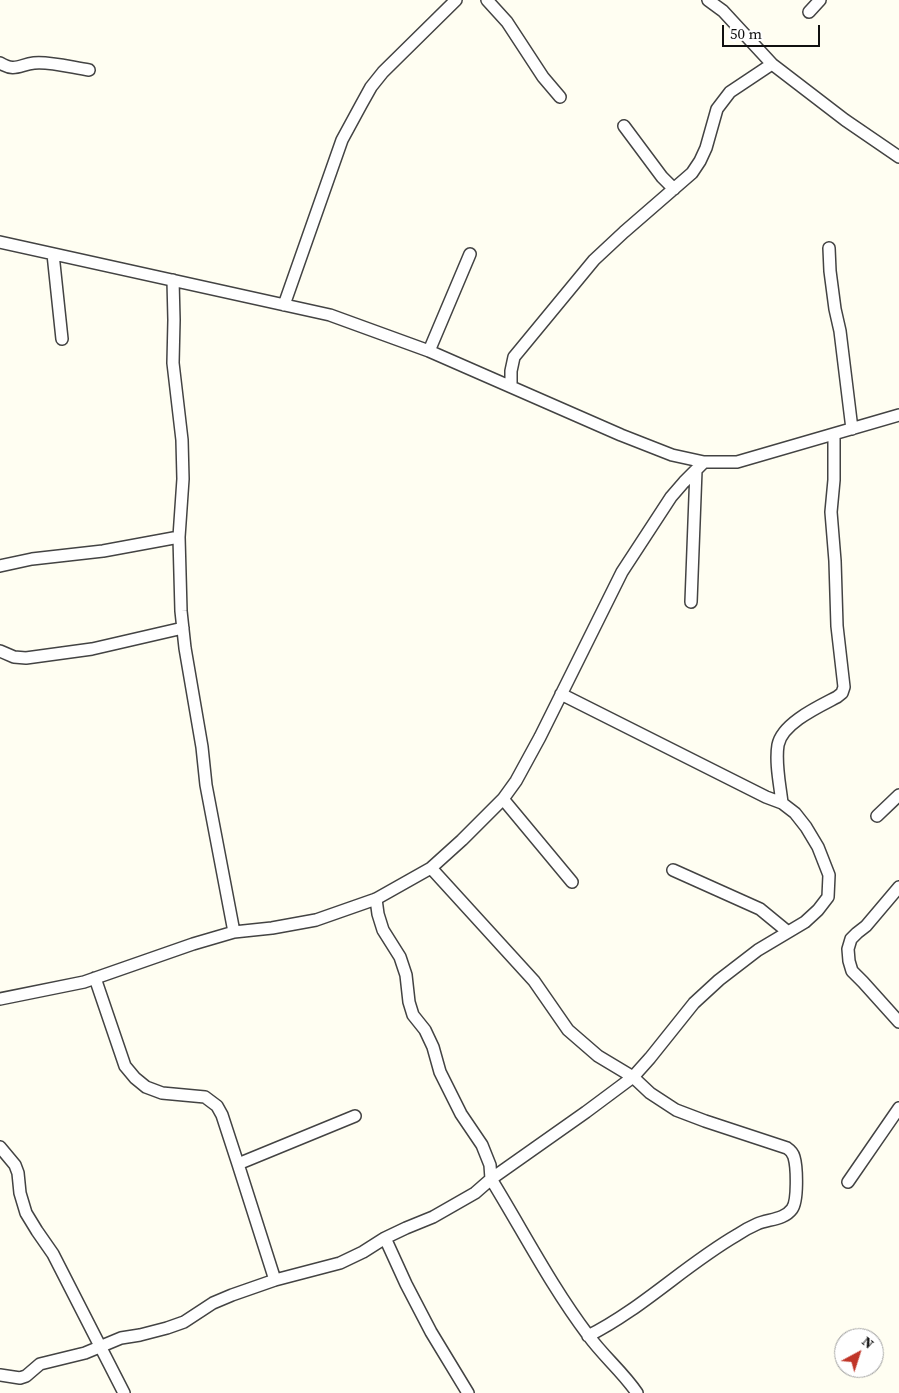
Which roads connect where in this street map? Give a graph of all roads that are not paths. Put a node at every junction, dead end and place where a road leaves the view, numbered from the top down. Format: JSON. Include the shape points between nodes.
{"nodes":[{"id":1,"x":456,"y":0,"type":"edge"},
{"id":2,"x":487,"y":0,"type":"edge"},
{"id":3,"x":708,"y":0,"type":"edge"},
{"id":4,"x":820,"y":0,"type":"edge"},
{"id":5,"x":809,"y":12,"type":"dead end"},
{"id":6,"x":0,"y":63,"type":"edge"},
{"id":7,"x":772,"y":64,"type":"junction"},
{"id":8,"x":89,"y":70,"type":"dead end"},
{"id":9,"x":560,"y":97,"type":"dead end"},
{"id":10,"x":624,"y":126,"type":"dead end"},
{"id":11,"x":899,"y":157,"type":"edge"},
{"id":12,"x":674,"y":189,"type":"junction"},
{"id":13,"x":0,"y":242,"type":"edge"},
{"id":14,"x":829,"y":248,"type":"dead end"},
{"id":15,"x":53,"y":254,"type":"junction"},
{"id":16,"x":470,"y":254,"type":"dead end"},
{"id":17,"x":173,"y":280,"type":"junction"},
{"id":18,"x":284,"y":305,"type":"junction"},
{"id":19,"x":62,"y":339,"type":"dead end"},
{"id":20,"x":429,"y":350,"type":"junction"},
{"id":21,"x":511,"y":386,"type":"junction"},
{"id":22,"x":899,"y":415,"type":"edge"},
{"id":23,"x":852,"y":429,"type":"junction"},
{"id":24,"x":834,"y":435,"type":"junction"},
{"id":25,"x":700,"y":466,"type":"junction"},
{"id":26,"x":179,"y":537,"type":"junction"},
{"id":27,"x":0,"y":566,"type":"edge"},
{"id":28,"x":691,"y":602,"type":"dead end"},
{"id":29,"x":183,"y":628,"type":"junction"},
{"id":30,"x":0,"y":651,"type":"edge"},
{"id":31,"x":561,"y":694,"type":"junction"},
{"id":32,"x":899,"y":795,"type":"edge"},
{"id":33,"x":503,"y":798,"type":"junction"},
{"id":34,"x":782,"y":803,"type":"junction"},
{"id":35,"x":877,"y":816,"type":"dead end"},
{"id":36,"x":431,"y":868,"type":"junction"},
{"id":37,"x":673,"y":870,"type":"dead end"},
{"id":38,"x":572,"y":882,"type":"dead end"},
{"id":39,"x":899,"y":887,"type":"edge"},
{"id":40,"x":376,"y":899,"type":"junction"},
{"id":41,"x":234,"y":932,"type":"junction"},
{"id":42,"x":788,"y":932,"type":"junction"},
{"id":43,"x":95,"y":978,"type":"junction"},
{"id":44,"x":0,"y":999,"type":"edge"},
{"id":45,"x":899,"y":1022,"type":"edge"},
{"id":46,"x":633,"y":1077,"type":"junction"},
{"id":47,"x":899,"y":1108,"type":"edge"},
{"id":48,"x":355,"y":1116,"type":"dead end"},
{"id":49,"x":0,"y":1147,"type":"edge"},
{"id":50,"x":238,"y":1164,"type":"junction"},
{"id":51,"x":491,"y":1179,"type":"junction"},
{"id":52,"x":848,"y":1182,"type":"dead end"},
{"id":53,"x":385,"y":1238,"type":"junction"},
{"id":54,"x":275,"y":1280,"type":"junction"},
{"id":55,"x":588,"y":1336,"type":"junction"},
{"id":56,"x":101,"y":1347,"type":"junction"},
{"id":57,"x":0,"y":1375,"type":"edge"},
{"id":58,"x":124,"y":1393,"type":"edge"},
{"id":59,"x":468,"y":1393,"type":"edge"},
{"id":60,"x":637,"y":1393,"type":"edge"}],
"edges":[{"from":1,"to":18,"type":"street","via":[[371,87],[342,140]]},
{"from":2,"to":9,"type":"street","via":[[507,22]]},
{"from":3,"to":7,"type":"street"},
{"from":4,"to":5,"type":"street"},
{"from":6,"to":8,"type":"street","via":[[8,68],[41,62]]},
{"from":7,"to":11,"type":"street","via":[[844,120]]},
{"from":7,"to":12,"type":"street","via":[[730,92],[717,109],[700,161]]},
{"from":10,"to":12,"type":"street"},
{"from":12,"to":21,"type":"street","via":[[594,260],[514,356]]},
{"from":13,"to":15,"type":"street"},
{"from":14,"to":23,"type":"street"},
{"from":15,"to":17,"type":"street"},
{"from":15,"to":19,"type":"street"},
{"from":16,"to":20,"type":"street"},
{"from":17,"to":18,"type":"street"},
{"from":17,"to":26,"type":"street","via":[[173,363],[182,459]]},
{"from":18,"to":20,"type":"street","via":[[330,316]]},
{"from":20,"to":21,"type":"street"},
{"from":21,"to":25,"type":"street"},
{"from":22,"to":23,"type":"street"},
{"from":23,"to":24,"type":"street"},
{"from":24,"to":25,"type":"street","via":[[737,462]]},
{"from":24,"to":34,"type":"street","via":[[831,512],[836,626],[844,687],[842,693],[801,716],[784,732],[778,743]]},
{"from":25,"to":28,"type":"street"},
{"from":25,"to":31,"type":"street","via":[[671,497],[622,572]]},
{"from":26,"to":27,"type":"street"},
{"from":26,"to":29,"type":"street"},
{"from":29,"to":30,"type":"street","via":[[92,649],[26,658]]},
{"from":29,"to":41,"type":"street","via":[[206,785]]},
{"from":31,"to":33,"type":"street","via":[[520,774]]},
{"from":31,"to":34,"type":"street"},
{"from":32,"to":35,"type":"street"},
{"from":33,"to":36,"type":"street"},
{"from":33,"to":38,"type":"street"},
{"from":34,"to":42,"type":"street","via":[[806,827],[829,875],[828,897],[805,922]]},
{"from":36,"to":40,"type":"street"},
{"from":36,"to":46,"type":"street","via":[[534,981],[568,1030],[598,1056]]},
{"from":37,"to":42,"type":"street","via":[[760,909]]},
{"from":39,"to":45,"type":"street","via":[[851,939],[848,950],[852,971]]},
{"from":40,"to":41,"type":"street","via":[[316,920]]},
{"from":40,"to":51,"type":"street","via":[[383,930],[400,957],[406,975],[414,1015],[425,1030],[440,1072],[461,1114],[482,1145],[490,1165]]},
{"from":41,"to":43,"type":"street"},
{"from":42,"to":46,"type":"street","via":[[758,950],[694,1003]]},
{"from":43,"to":44,"type":"street"},
{"from":43,"to":50,"type":"street","via":[[125,1066],[146,1087],[162,1093],[205,1097],[217,1106]]},
{"from":46,"to":51,"type":"street"},
{"from":46,"to":55,"type":"street","via":[[676,1110],[787,1148],[794,1157],[795,1203],[785,1216],[759,1223],[723,1243],[638,1305]]},
{"from":47,"to":52,"type":"street"},
{"from":48,"to":50,"type":"street"},
{"from":49,"to":56,"type":"street","via":[[15,1165],[26,1213],[54,1254]]},
{"from":50,"to":54,"type":"street"},
{"from":51,"to":53,"type":"street","via":[[445,1211]]},
{"from":51,"to":55,"type":"street","via":[[557,1291]]},
{"from":53,"to":54,"type":"street","via":[[340,1263]]},
{"from":53,"to":59,"type":"street","via":[[431,1332]]},
{"from":54,"to":56,"type":"street","via":[[213,1303],[184,1322],[110,1341]]},
{"from":55,"to":60,"type":"street"},
{"from":56,"to":57,"type":"street","via":[[40,1364],[20,1378]]},
{"from":56,"to":58,"type":"street"}]}
